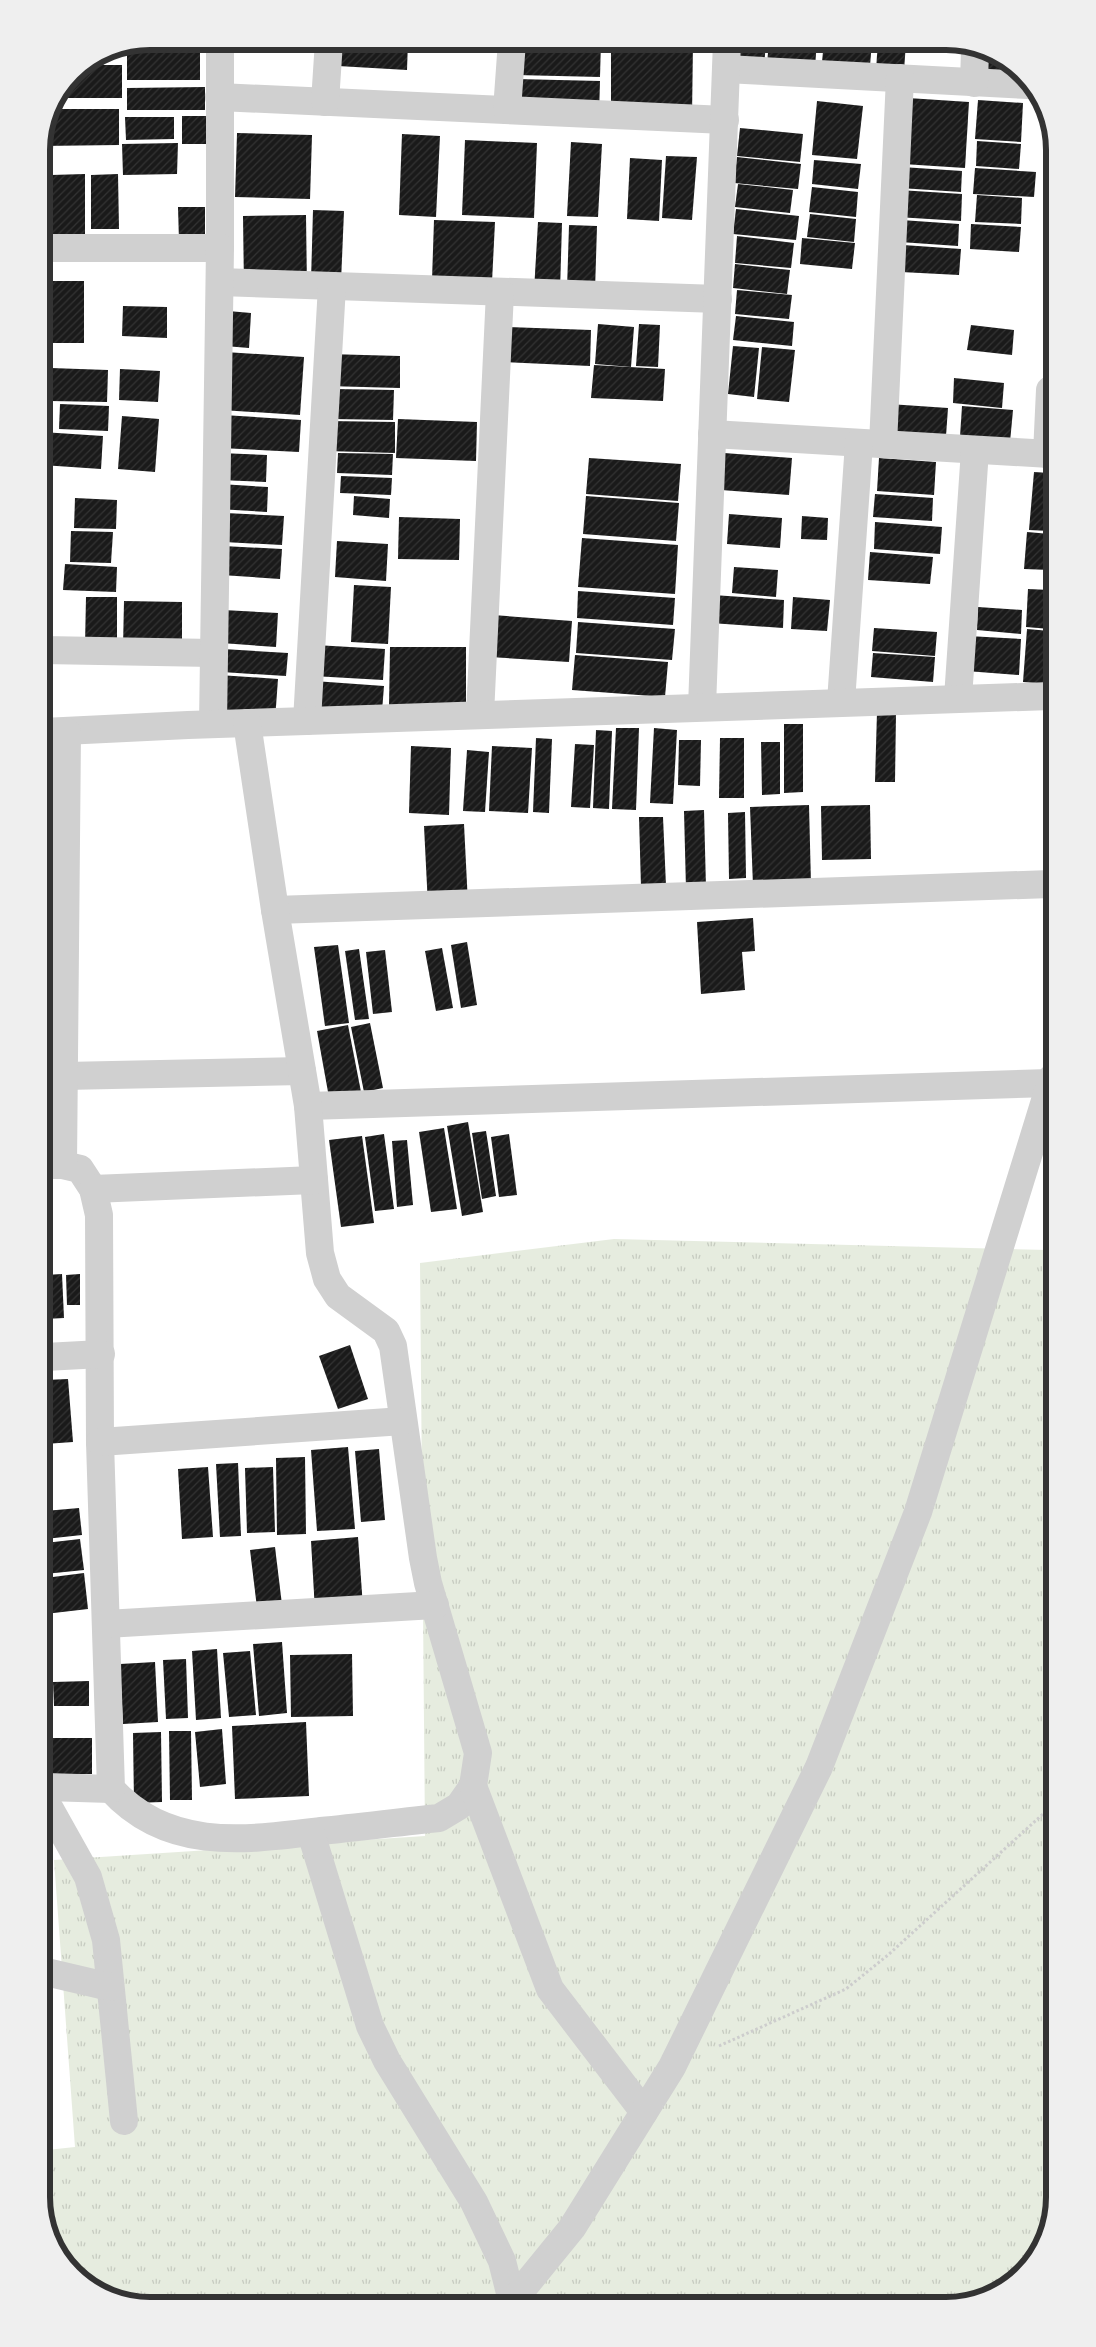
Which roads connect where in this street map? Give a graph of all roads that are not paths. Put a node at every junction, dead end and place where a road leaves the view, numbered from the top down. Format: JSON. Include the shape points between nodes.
{"nodes":[{"id":1,"x":220,"y":50,"type":"edge"},
{"id":2,"x":328,"y":50,"type":"edge"},
{"id":3,"x":511,"y":50,"type":"edge"},
{"id":4,"x":727,"y":50,"type":"edge"},
{"id":5,"x":975,"y":54,"type":"edge"},
{"id":6,"x":726,"y":69,"type":"junction"},
{"id":7,"x":900,"y":78,"type":"junction"},
{"id":8,"x":974,"y":82,"type":"junction"},
{"id":9,"x":1022,"y":85,"type":"edge"},
{"id":10,"x":219,"y":97,"type":"junction"},
{"id":11,"x":325,"y":102,"type":"junction"},
{"id":12,"x":507,"y":110,"type":"junction"},
{"id":13,"x":724,"y":120,"type":"junction"},
{"id":14,"x":50,"y":248,"type":"edge"},
{"id":15,"x":220,"y":248,"type":"junction"},
{"id":16,"x":220,"y":282,"type":"junction"},
{"id":17,"x":332,"y":286,"type":"junction"},
{"id":18,"x":500,"y":292,"type":"junction"},
{"id":19,"x":718,"y":299,"type":"junction"},
{"id":20,"x":712,"y":434,"type":"junction"},
{"id":21,"x":871,"y":443,"type":"junction"},
{"id":22,"x":975,"y":450,"type":"junction"},
{"id":23,"x":1046,"y":454,"type":"edge"},
{"id":24,"x":50,"y":650,"type":"edge"},
{"id":25,"x":213,"y":653,"type":"junction"},
{"id":26,"x":1046,"y":696,"type":"edge"},
{"id":27,"x":958,"y":698,"type":"junction"},
{"id":28,"x":841,"y":702,"type":"junction"},
{"id":29,"x":702,"y":707,"type":"junction"},
{"id":30,"x":480,"y":715,"type":"junction"},
{"id":31,"x":307,"y":721,"type":"junction"},
{"id":32,"x":247,"y":723,"type":"junction"},
{"id":33,"x":212,"y":724,"type":"junction"},
{"id":34,"x":55,"y":732,"type":"edge"},
{"id":35,"x":1046,"y":884,"type":"edge"},
{"id":36,"x":275,"y":910,"type":"junction"},
{"id":37,"x":302,"y":1071,"type":"junction"},
{"id":38,"x":64,"y":1076,"type":"junction"},
{"id":39,"x":1046,"y":1081,"type":"edge"},
{"id":40,"x":1046,"y":1097,"type":"edge"},
{"id":41,"x":308,"y":1106,"type":"junction"},
{"id":42,"x":54,"y":1165,"type":"edge"},
{"id":43,"x":314,"y":1180,"type":"junction"},
{"id":44,"x":93,"y":1189,"type":"junction"},
{"id":45,"x":101,"y":1354,"type":"junction"},
{"id":46,"x":50,"y":1357,"type":"edge"},
{"id":47,"x":403,"y":1421,"type":"junction"},
{"id":48,"x":100,"y":1442,"type":"junction"},
{"id":49,"x":435,"y":1605,"type":"junction"},
{"id":50,"x":106,"y":1624,"type":"junction"},
{"id":51,"x":473,"y":1786,"type":"junction"},
{"id":52,"x":50,"y":1787,"type":"edge"},
{"id":53,"x":111,"y":1789,"type":"junction"},
{"id":54,"x":50,"y":1809,"type":"edge"},
{"id":55,"x":311,"y":1833,"type":"junction"},
{"id":56,"x":50,"y":1973,"type":"edge"},
{"id":57,"x":110,"y":1987,"type":"junction"},
{"id":58,"x":644,"y":2112,"type":"junction"},
{"id":59,"x":124,"y":2121,"type":"dead end"},
{"id":60,"x":510,"y":2297,"type":"edge"},
{"id":61,"x":515,"y":2297,"type":"edge"}],
"edges":[{"from":1,"to":10,"type":"street"},
{"from":2,"to":11,"type":"street"},
{"from":3,"to":12,"type":"street"},
{"from":4,"to":6,"type":"street"},
{"from":5,"to":8,"type":"street"},
{"from":6,"to":7,"type":"street"},
{"from":6,"to":13,"type":"street"},
{"from":7,"to":8,"type":"street"},
{"from":7,"to":21,"type":"street"},
{"from":8,"to":9,"type":"street"},
{"from":10,"to":11,"type":"street"},
{"from":10,"to":15,"type":"street"},
{"from":11,"to":12,"type":"street"},
{"from":12,"to":13,"type":"street"},
{"from":13,"to":19,"type":"street"},
{"from":14,"to":15,"type":"street"},
{"from":15,"to":16,"type":"street"},
{"from":16,"to":17,"type":"street"},
{"from":16,"to":25,"type":"street"},
{"from":17,"to":18,"type":"street"},
{"from":17,"to":31,"type":"street"},
{"from":18,"to":19,"type":"street"},
{"from":18,"to":30,"type":"street"},
{"from":19,"to":20,"type":"street"},
{"from":20,"to":21,"type":"street"},
{"from":20,"to":29,"type":"street"},
{"from":21,"to":22,"type":"street"},
{"from":21,"to":28,"type":"street"},
{"from":22,"to":23,"type":"street"},
{"from":22,"to":27,"type":"street"},
{"from":24,"to":25,"type":"street"},
{"from":25,"to":33,"type":"street"},
{"from":26,"to":27,"type":"street"},
{"from":27,"to":28,"type":"street"},
{"from":28,"to":29,"type":"street"},
{"from":29,"to":30,"type":"street"},
{"from":30,"to":31,"type":"street"},
{"from":31,"to":32,"type":"street"},
{"from":32,"to":33,"type":"street"},
{"from":32,"to":36,"type":"street"},
{"from":33,"to":34,"type":"street"},
{"from":34,"to":38,"type":"street"},
{"from":35,"to":36,"type":"street"},
{"from":36,"to":37,"type":"street"},
{"from":37,"to":38,"type":"street"},
{"from":37,"to":41,"type":"street"},
{"from":38,"to":42,"type":"street"},
{"from":39,"to":41,"type":"street"},
{"from":40,"to":58,"type":"street","via":[[918,1512],[820,1768],[672,2067]]},
{"from":41,"to":43,"type":"street"},
{"from":42,"to":44,"type":"street","via":[[80,1169]]},
{"from":43,"to":44,"type":"street"},
{"from":43,"to":47,"type":"street","via":[[320,1253],[327,1279],[338,1296],[386,1331],[392,1346]]},
{"from":44,"to":45,"type":"street","via":[[99,1215]]},
{"from":45,"to":46,"type":"street"},
{"from":45,"to":48,"type":"street"},
{"from":47,"to":48,"type":"street"},
{"from":47,"to":49,"type":"street","via":[[423,1558]]},
{"from":48,"to":50,"type":"street"},
{"from":49,"to":50,"type":"street"},
{"from":49,"to":51,"type":"street","via":[[478,1753]]},
{"from":50,"to":53,"type":"street"},
{"from":51,"to":55,"type":"street","via":[[459,1806],[439,1818]]},
{"from":51,"to":58,"type":"street","via":[[550,1989]]},
{"from":52,"to":53,"type":"street"},
{"from":53,"to":55,"type":"street","via":[[126,1806],[181,1833],[214,1839]]},
{"from":54,"to":57,"type":"street","via":[[88,1877],[96,1900],[106,1940]]},
{"from":55,"to":60,"type":"street","via":[[370,2026],[387,2060],[474,2202],[502,2261]]},
{"from":56,"to":57,"type":"street"},
{"from":57,"to":59,"type":"street"},
{"from":58,"to":61,"type":"street","via":[[572,2228]]}]}
